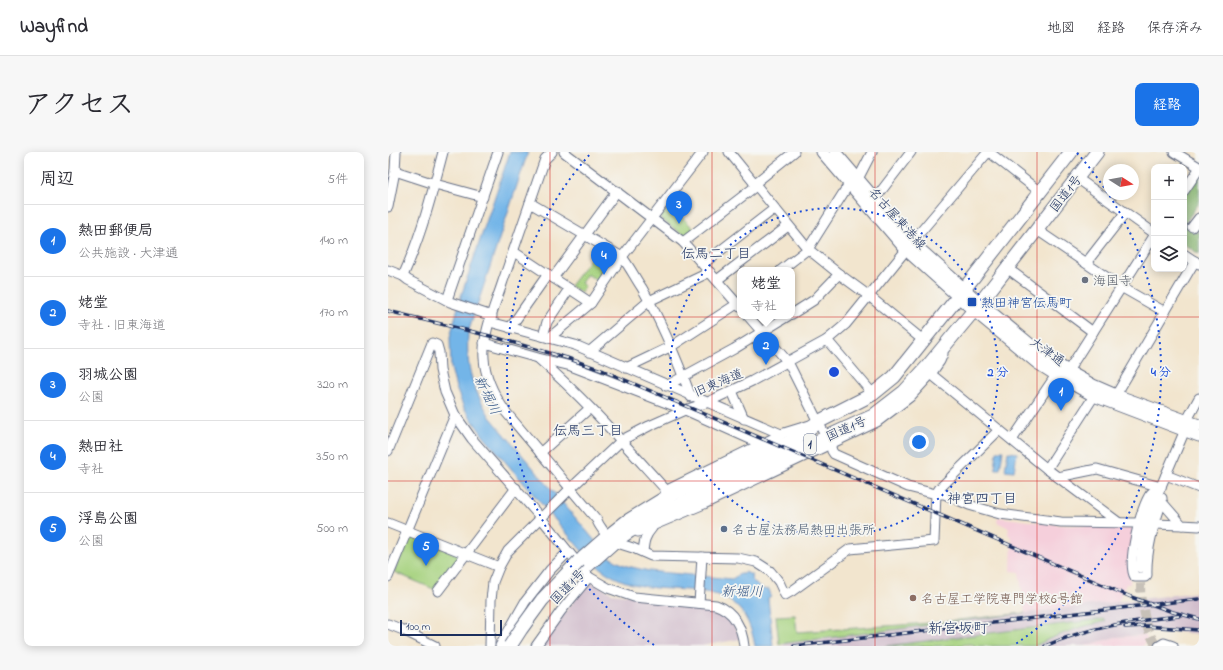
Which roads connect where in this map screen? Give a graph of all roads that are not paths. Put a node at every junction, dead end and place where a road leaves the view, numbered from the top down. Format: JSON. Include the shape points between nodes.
{"nodes":[{"id":1,"x":443,"y":152,"type":"edge"},
{"id":2,"x":498,"y":152,"type":"edge"},
{"id":3,"x":552,"y":152,"type":"edge"},
{"id":4,"x":564,"y":152,"type":"edge"},
{"id":5,"x":704,"y":152,"type":"edge"},
{"id":6,"x":729,"y":152,"type":"edge"},
{"id":7,"x":794,"y":152,"type":"edge"},
{"id":8,"x":822,"y":152,"type":"edge"},
{"id":9,"x":835,"y":152,"type":"edge"},
{"id":10,"x":872,"y":152,"type":"edge"},
{"id":11,"x":911,"y":152,"type":"edge"},
{"id":12,"x":989,"y":152,"type":"edge"},
{"id":13,"x":1071,"y":152,"type":"edge"},
{"id":14,"x":1097,"y":152,"type":"edge"},
{"id":15,"x":1174,"y":152,"type":"edge"},
{"id":16,"x":393,"y":154,"type":"edge"},
{"id":17,"x":1199,"y":168,"type":"edge"},
{"id":18,"x":395,"y":171,"type":"junction"},
{"id":19,"x":1077,"y":178,"type":"junction"},
{"id":20,"x":854,"y":181,"type":"junction"},
{"id":21,"x":435,"y":184,"type":"junction"},
{"id":22,"x":755,"y":185,"type":"junction"},
{"id":23,"x":1187,"y":186,"type":"edge"},
{"id":24,"x":617,"y":191,"type":"junction"},
{"id":25,"x":1040,"y":192,"type":"junction"},
{"id":26,"x":483,"y":197,"type":"junction"},
{"id":27,"x":876,"y":199,"type":"junction"},
{"id":28,"x":530,"y":203,"type":"junction"},
{"id":29,"x":388,"y":208,"type":"edge"},
{"id":30,"x":774,"y":209,"type":"junction"},
{"id":31,"x":1125,"y":213,"type":"junction"},
{"id":32,"x":652,"y":218,"type":"junction"},
{"id":33,"x":1199,"y":218,"type":"edge"},
{"id":34,"x":788,"y":226,"type":"junction"},
{"id":35,"x":1192,"y":227,"type":"dead end"},
{"id":36,"x":1037,"y":230,"type":"junction"},
{"id":37,"x":1151,"y":231,"type":"edge"},
{"id":38,"x":585,"y":235,"type":"junction"},
{"id":39,"x":1151,"y":241,"type":"edge"},
{"id":40,"x":683,"y":242,"type":"junction"},
{"id":41,"x":909,"y":246,"type":"junction"},
{"id":42,"x":808,"y":249,"type":"junction"},
{"id":43,"x":514,"y":252,"type":"junction"},
{"id":44,"x":1187,"y":256,"type":"edge"},
{"id":45,"x":622,"y":257,"type":"junction"},
{"id":46,"x":1197,"y":263,"type":"edge"},
{"id":47,"x":702,"y":264,"type":"junction"},
{"id":48,"x":1086,"y":264,"type":"junction"},
{"id":49,"x":785,"y":267,"type":"edge"},
{"id":50,"x":1007,"y":268,"type":"junction"},
{"id":51,"x":388,"y":270,"type":"edge"},
{"id":52,"x":710,"y":272,"type":"junction"},
{"id":53,"x":839,"y":274,"type":"junction"},
{"id":54,"x":403,"y":276,"type":"junction"},
{"id":55,"x":551,"y":276,"type":"junction"},
{"id":56,"x":717,"y":280,"type":"junction"},
{"id":57,"x":1121,"y":287,"type":"junction"},
{"id":58,"x":569,"y":289,"type":"junction"},
{"id":59,"x":962,"y":293,"type":"junction"},
{"id":60,"x":869,"y":296,"type":"junction"},
{"id":61,"x":449,"y":301,"type":"junction"},
{"id":62,"x":649,"y":301,"type":"junction"},
{"id":63,"x":737,"y":302,"type":"edge"},
{"id":64,"x":591,"y":303,"type":"junction"},
{"id":65,"x":737,"y":305,"type":"edge"},
{"id":66,"x":977,"y":307,"type":"junction"},
{"id":67,"x":795,"y":312,"type":"edge"},
{"id":68,"x":1165,"y":312,"type":"junction"},
{"id":69,"x":491,"y":319,"type":"junction"},
{"id":70,"x":751,"y":319,"type":"edge"},
{"id":71,"x":783,"y":319,"type":"edge"},
{"id":72,"x":510,"y":328,"type":"junction"},
{"id":73,"x":762,"y":332,"type":"junction"},
{"id":74,"x":1093,"y":332,"type":"junction"},
{"id":75,"x":546,"y":337,"type":"junction"},
{"id":76,"x":827,"y":340,"type":"junction"},
{"id":77,"x":949,"y":340,"type":"junction"},
{"id":78,"x":924,"y":341,"type":"junction"},
{"id":79,"x":484,"y":343,"type":"junction"},
{"id":80,"x":672,"y":346,"type":"junction"},
{"id":81,"x":589,"y":352,"type":"junction"},
{"id":82,"x":538,"y":358,"type":"junction"},
{"id":83,"x":788,"y":362,"type":"junction"},
{"id":84,"x":626,"y":368,"type":"junction"},
{"id":85,"x":1068,"y":371,"type":"junction"},
{"id":86,"x":931,"y":374,"type":"junction"},
{"id":87,"x":1056,"y":375,"type":"junction"},
{"id":88,"x":683,"y":376,"type":"junction"},
{"id":89,"x":666,"y":386,"type":"junction"},
{"id":90,"x":732,"y":391,"type":"junction"},
{"id":91,"x":873,"y":394,"type":"junction"},
{"id":92,"x":1116,"y":395,"type":"junction"},
{"id":93,"x":1094,"y":396,"type":"junction"},
{"id":94,"x":691,"y":397,"type":"junction"},
{"id":95,"x":1199,"y":398,"type":"edge"},
{"id":96,"x":706,"y":403,"type":"junction"},
{"id":97,"x":590,"y":408,"type":"junction"},
{"id":98,"x":685,"y":410,"type":"junction"},
{"id":99,"x":455,"y":415,"type":"junction"},
{"id":100,"x":744,"y":419,"type":"junction"},
{"id":101,"x":818,"y":422,"type":"junction"},
{"id":102,"x":1186,"y":425,"type":"junction"},
{"id":103,"x":1199,"y":425,"type":"edge"},
{"id":104,"x":999,"y":430,"type":"junction"},
{"id":105,"x":781,"y":434,"type":"junction"},
{"id":106,"x":1199,"y":436,"type":"edge"},
{"id":107,"x":622,"y":440,"type":"junction"},
{"id":108,"x":828,"y":440,"type":"junction"},
{"id":109,"x":1012,"y":440,"type":"junction"},
{"id":110,"x":761,"y":444,"type":"junction"},
{"id":111,"x":388,"y":451,"type":"edge"},
{"id":112,"x":540,"y":453,"type":"junction"},
{"id":113,"x":1047,"y":469,"type":"junction"},
{"id":114,"x":1166,"y":475,"type":"junction"},
{"id":115,"x":1058,"y":477,"type":"junction"},
{"id":116,"x":1161,"y":487,"type":"junction"},
{"id":117,"x":516,"y":488,"type":"junction"},
{"id":118,"x":1199,"y":488,"type":"edge"},
{"id":119,"x":666,"y":490,"type":"junction"},
{"id":120,"x":568,"y":491,"type":"junction"},
{"id":121,"x":936,"y":494,"type":"junction"},
{"id":122,"x":1162,"y":502,"type":"junction"},
{"id":123,"x":626,"y":516,"type":"junction"},
{"id":124,"x":541,"y":517,"type":"junction"},
{"id":125,"x":597,"y":520,"type":"junction"},
{"id":126,"x":1118,"y":522,"type":"junction"},
{"id":127,"x":388,"y":523,"type":"edge"},
{"id":128,"x":1138,"y":524,"type":"junction"},
{"id":129,"x":1154,"y":524,"type":"junction"},
{"id":130,"x":1182,"y":525,"type":"junction"},
{"id":131,"x":653,"y":526,"type":"junction"},
{"id":132,"x":1199,"y":526,"type":"edge"},
{"id":133,"x":407,"y":531,"type":"junction"},
{"id":134,"x":611,"y":539,"type":"junction"},
{"id":135,"x":568,"y":552,"type":"junction"},
{"id":136,"x":643,"y":552,"type":"junction"},
{"id":137,"x":466,"y":554,"type":"junction"},
{"id":138,"x":702,"y":561,"type":"junction"},
{"id":139,"x":499,"y":567,"type":"junction"},
{"id":140,"x":1140,"y":568,"type":"tunnel mouth"},
{"id":141,"x":388,"y":577,"type":"edge"},
{"id":142,"x":589,"y":577,"type":"junction"},
{"id":143,"x":438,"y":591,"type":"dead end"},
{"id":144,"x":699,"y":601,"type":"junction"},
{"id":145,"x":388,"y":624,"type":"edge"},
{"id":146,"x":1162,"y":645,"type":"edge"},
{"id":147,"x":435,"y":646,"type":"edge"},
{"id":148,"x":490,"y":646,"type":"edge"},
{"id":149,"x":500,"y":646,"type":"edge"},
{"id":150,"x":510,"y":646,"type":"edge"},
{"id":151,"x":520,"y":646,"type":"edge"},
{"id":152,"x":536,"y":646,"type":"edge"},
{"id":153,"x":744,"y":646,"type":"edge"},
{"id":154,"x":1173,"y":646,"type":"edge"}],
"edges":[{"from":1,"to":21,"type":"street"},
{"from":2,"to":26,"type":"street"},
{"from":3,"to":28,"type":"street","via":[[545,159]]},
{"from":4,"to":24,"type":"street"},
{"from":5,"to":32,"type":"street"},
{"from":6,"to":22,"type":"street"},
{"from":7,"to":22,"type":"street"},
{"from":8,"to":20,"type":"main road","name":"名古屋東港線"},
{"from":9,"to":20,"type":"main road","name":"名古屋東港線"},
{"from":10,"to":20,"type":"street"},
{"from":11,"to":27,"type":"street"},
{"from":12,"to":25,"type":"street"},
{"from":12,"to":41,"type":"street","name":"旧東海道"},
{"from":13,"to":25,"type":"highway","name":"国道1号","number":"1"},
{"from":14,"to":19,"type":"highway","name":"国道1号","number":"1"},
{"from":15,"to":17,"type":"street"},
{"from":16,"to":18,"type":"street"},
{"from":17,"to":23,"type":"street"},
{"from":18,"to":21,"type":"street"},
{"from":18,"to":29,"type":"street"},
{"from":19,"to":31,"type":"street"},
{"from":19,"to":36,"type":"highway","name":"国道1号","number":"1"},
{"from":20,"to":27,"type":"main road","name":"名古屋東港線"},
{"from":20,"to":41,"type":"main road","name":"名古屋東港線"},
{"from":20,"to":42,"type":"street"},
{"from":21,"to":26,"type":"street"},
{"from":21,"to":54,"type":"street","via":[[415,248]]},
{"from":22,"to":30,"type":"street"},
{"from":22,"to":40,"type":"street"},
{"from":24,"to":32,"type":"street"},
{"from":24,"to":38,"type":"street"},
{"from":25,"to":59,"type":"highway","name":"国道1号","number":"1"},
{"from":26,"to":61,"type":"street"},
{"from":27,"to":41,"type":"main road","name":"名古屋東港線"},
{"from":28,"to":38,"type":"street"},
{"from":28,"to":43,"type":"street"},
{"from":30,"to":34,"type":"street"},
{"from":30,"to":47,"type":"street"},
{"from":31,"to":37,"type":"street"},
{"from":31,"to":48,"type":"street"},
{"from":32,"to":40,"type":"street"},
{"from":32,"to":45,"type":"street"},
{"from":33,"to":35,"type":"street"},
{"from":34,"to":42,"type":"street"},
{"from":34,"to":56,"type":"street"},
{"from":36,"to":48,"type":"street"},
{"from":36,"to":50,"type":"highway","name":"国道1号","number":"1"},
{"from":38,"to":45,"type":"street"},
{"from":38,"to":55,"type":"street"},
{"from":39,"to":57,"type":"street"},
{"from":40,"to":47,"type":"street"},
{"from":41,"to":59,"type":"main road","name":"名古屋東港線"},
{"from":41,"to":60,"type":"street","name":"旧東海道"},
{"from":42,"to":49,"type":"street"},
{"from":42,"to":53,"type":"street"},
{"from":43,"to":55,"type":"street"},
{"from":43,"to":69,"type":"street"},
{"from":44,"to":46,"type":"street"},
{"from":45,"to":62,"type":"street"},
{"from":45,"to":64,"type":"street"},
{"from":46,"to":68,"type":"street"},
{"from":47,"to":52,"type":"street"},
{"from":48,"to":57,"type":"street"},
{"from":50,"to":66,"type":"highway","name":"国道1号","number":"1"},
{"from":50,"to":74,"type":"street"},
{"from":51,"to":54,"type":"street"},
{"from":52,"to":56,"type":"street"},
{"from":52,"to":62,"type":"street"},
{"from":53,"to":60,"type":"street"},
{"from":53,"to":67,"type":"street","via":[[814,300]]},
{"from":54,"to":61,"type":"street"},
{"from":55,"to":58,"type":"street"},
{"from":55,"to":72,"type":"street"},
{"from":56,"to":63,"type":"street"},
{"from":57,"to":68,"type":"street"},
{"from":57,"to":74,"type":"street"},
{"from":58,"to":64,"type":"street"},
{"from":58,"to":75,"type":"street","via":[[547,322]]},
{"from":59,"to":66,"type":"main road","name":"大津通"},
{"from":59,"to":78,"type":"highway","name":"国道1号","number":"1"},
{"from":60,"to":76,"type":"street","name":"旧東海道","via":[[846,324]]},
{"from":60,"to":78,"type":"street"},
{"from":61,"to":69,"type":"street","via":[[481,312]]},
{"from":62,"to":80,"type":"street"},
{"from":62,"to":81,"type":"street"},
{"from":64,"to":75,"type":"street"},
{"from":65,"to":80,"type":"street"},
{"from":66,"to":77,"type":"highway","name":"国道1号","number":"1"},
{"from":66,"to":85,"type":"main road","name":"大津通"},
{"from":66,"to":87,"type":"main road","name":"大津通","via":[[1037,363]]},
{"from":68,"to":92,"type":"street"},
{"from":69,"to":72,"type":"street"},
{"from":69,"to":79,"type":"street"},
{"from":70,"to":73,"type":"street"},
{"from":71,"to":73,"type":"street"},
{"from":72,"to":75,"type":"street"},
{"from":73,"to":83,"type":"street"},
{"from":73,"to":88,"type":"street"},
{"from":74,"to":85,"type":"street"},
{"from":75,"to":81,"type":"street"},
{"from":76,"to":83,"type":"street","name":"旧東海道"},
{"from":76,"to":91,"type":"street"},
{"from":77,"to":86,"type":"street"},
{"from":77,"to":108,"type":"highway","name":"国道1号","number":"1","via":[[904,392],[891,403],[873,416]]},
{"from":78,"to":91,"type":"highway","name":"国道1号","number":"1","via":[[894,377]]},
{"from":79,"to":82,"type":"street"},
{"from":79,"to":112,"type":"street","via":[[486,374],[494,394]]},
{"from":80,"to":84,"type":"street"},
{"from":80,"to":88,"type":"street"},
{"from":81,"to":84,"type":"street"},
{"from":82,"to":97,"type":"street"},
{"from":82,"to":98,"type":"street","via":[[571,366]]},
{"from":83,"to":90,"type":"street","name":"旧東海道"},
{"from":83,"to":101,"type":"street"},
{"from":84,"to":89,"type":"street"},
{"from":85,"to":92,"type":"main road","name":"大津通"},
{"from":86,"to":104,"type":"street"},
{"from":86,"to":108,"type":"street","via":[[910,397],[877,422]]},
{"from":87,"to":93,"type":"main road","name":"大津通"},
{"from":87,"to":109,"type":"street"},
{"from":88,"to":89,"type":"street"},
{"from":88,"to":94,"type":"street"},
{"from":89,"to":94,"type":"street"},
{"from":90,"to":96,"type":"street","name":"旧東海道"},
{"from":90,"to":100,"type":"street"},
{"from":91,"to":101,"type":"highway","name":"国道1号","number":"1"},
{"from":92,"to":102,"type":"main road","name":"大津通"},
{"from":93,"to":102,"type":"main road","name":"大津通"},
{"from":93,"to":113,"type":"street"},
{"from":94,"to":96,"type":"street"},
{"from":95,"to":102,"type":"street"},
{"from":96,"to":98,"type":"street","name":"旧東海道"},
{"from":96,"to":100,"type":"street"},
{"from":97,"to":107,"type":"street"},
{"from":97,"to":112,"type":"street"},
{"from":98,"to":107,"type":"street","name":"旧東海道"},
{"from":98,"to":110,"type":"street"},
{"from":99,"to":111,"type":"street","via":[[445,392],[437,345],[432,343]]},
{"from":99,"to":117,"type":"street","via":[[472,439]]},
{"from":99,"to":133,"type":"street"},
{"from":100,"to":105,"type":"street"},
{"from":101,"to":105,"type":"street"},
{"from":101,"to":108,"type":"street"},
{"from":101,"to":134,"type":"highway","name":"国道1号","number":"1","via":[[792,440],[670,495]]},
{"from":102,"to":103,"type":"main road","name":"大津通"},
{"from":102,"to":106,"type":"main road","name":"大津通"},
{"from":102,"to":114,"type":"street"},
{"from":104,"to":109,"type":"street"},
{"from":104,"to":121,"type":"street"},
{"from":105,"to":110,"type":"street"},
{"from":107,"to":119,"type":"street"},
{"from":107,"to":120,"type":"street","name":"旧東海道"},
{"from":108,"to":121,"type":"street","via":[[834,454],[908,487]]},
{"from":108,"to":131,"type":"street","via":[[704,504]]},
{"from":108,"to":134,"type":"highway","name":"国道1号","number":"1","via":[[674,507]]},
{"from":109,"to":113,"type":"street"},
{"from":110,"to":119,"type":"street"},
{"from":112,"to":120,"type":"street"},
{"from":113,"to":115,"type":"street"},
{"from":114,"to":116,"type":"street"},
{"from":114,"to":118,"type":"street"},
{"from":115,"to":116,"type":"street","via":[[1097,469]]},
{"from":115,"to":126,"type":"street"},
{"from":116,"to":122,"type":"street"},
{"from":116,"to":128,"type":"street","via":[[1149,494]]},
{"from":116,"to":140,"type":"street","via":[[1145,529]]},
{"from":117,"to":124,"type":"street"},
{"from":117,"to":137,"type":"street"},
{"from":119,"to":123,"type":"street"},
{"from":120,"to":124,"type":"street","name":"旧東海道"},
{"from":120,"to":125,"type":"street"},
{"from":121,"to":126,"type":"street","via":[[944,494],[1000,514],[1061,522]]},
{"from":121,"to":138,"type":"street","via":[[934,541],[850,549],[785,595],[775,576],[756,562],[738,558]]},
{"from":122,"to":129,"type":"street"},
{"from":122,"to":130,"type":"street"},
{"from":123,"to":125,"type":"street","via":[[610,526]]},
{"from":123,"to":134,"type":"street"},
{"from":124,"to":135,"type":"street"},
{"from":124,"to":139,"type":"street","via":[[508,551]]},
{"from":125,"to":134,"type":"street","via":[[598,525]]},
{"from":126,"to":128,"type":"street"},
{"from":127,"to":133,"type":"street"},
{"from":128,"to":129,"type":"street","via":[[1132,563],[1135,577],[1147,575],[1148,549]]},
{"from":129,"to":130,"type":"street"},
{"from":130,"to":132,"type":"street"},
{"from":131,"to":134,"type":"street","via":[[627,538]]},
{"from":131,"to":136,"type":"street","via":[[646,534]]},
{"from":133,"to":137,"type":"street"},
{"from":133,"to":141,"type":"street"},
{"from":134,"to":136,"type":"street"},
{"from":134,"to":150,"type":"highway","name":"国道1号","number":"1","bridge":true,"via":[[579,561],[542,600]]},
{"from":134,"to":151,"type":"highway","name":"国道1号","number":"1","via":[[547,607]]},
{"from":135,"to":142,"type":"street"},
{"from":135,"to":149,"type":"street","via":[[525,602]]},
{"from":136,"to":138,"type":"street","via":[[651,556]]},
{"from":137,"to":139,"type":"street"},
{"from":137,"to":143,"type":"street"},
{"from":138,"to":144,"type":"street"},
{"from":139,"to":148,"type":"street","via":[[493,582]]},
{"from":142,"to":144,"type":"street","via":[[613,590],[634,597]]},
{"from":142,"to":152,"type":"street"},
{"from":144,"to":153,"type":"street","via":[[723,607],[729,612],[737,622]]},
{"from":145,"to":147,"type":"street"},
{"from":146,"to":154,"type":"street"}]}
